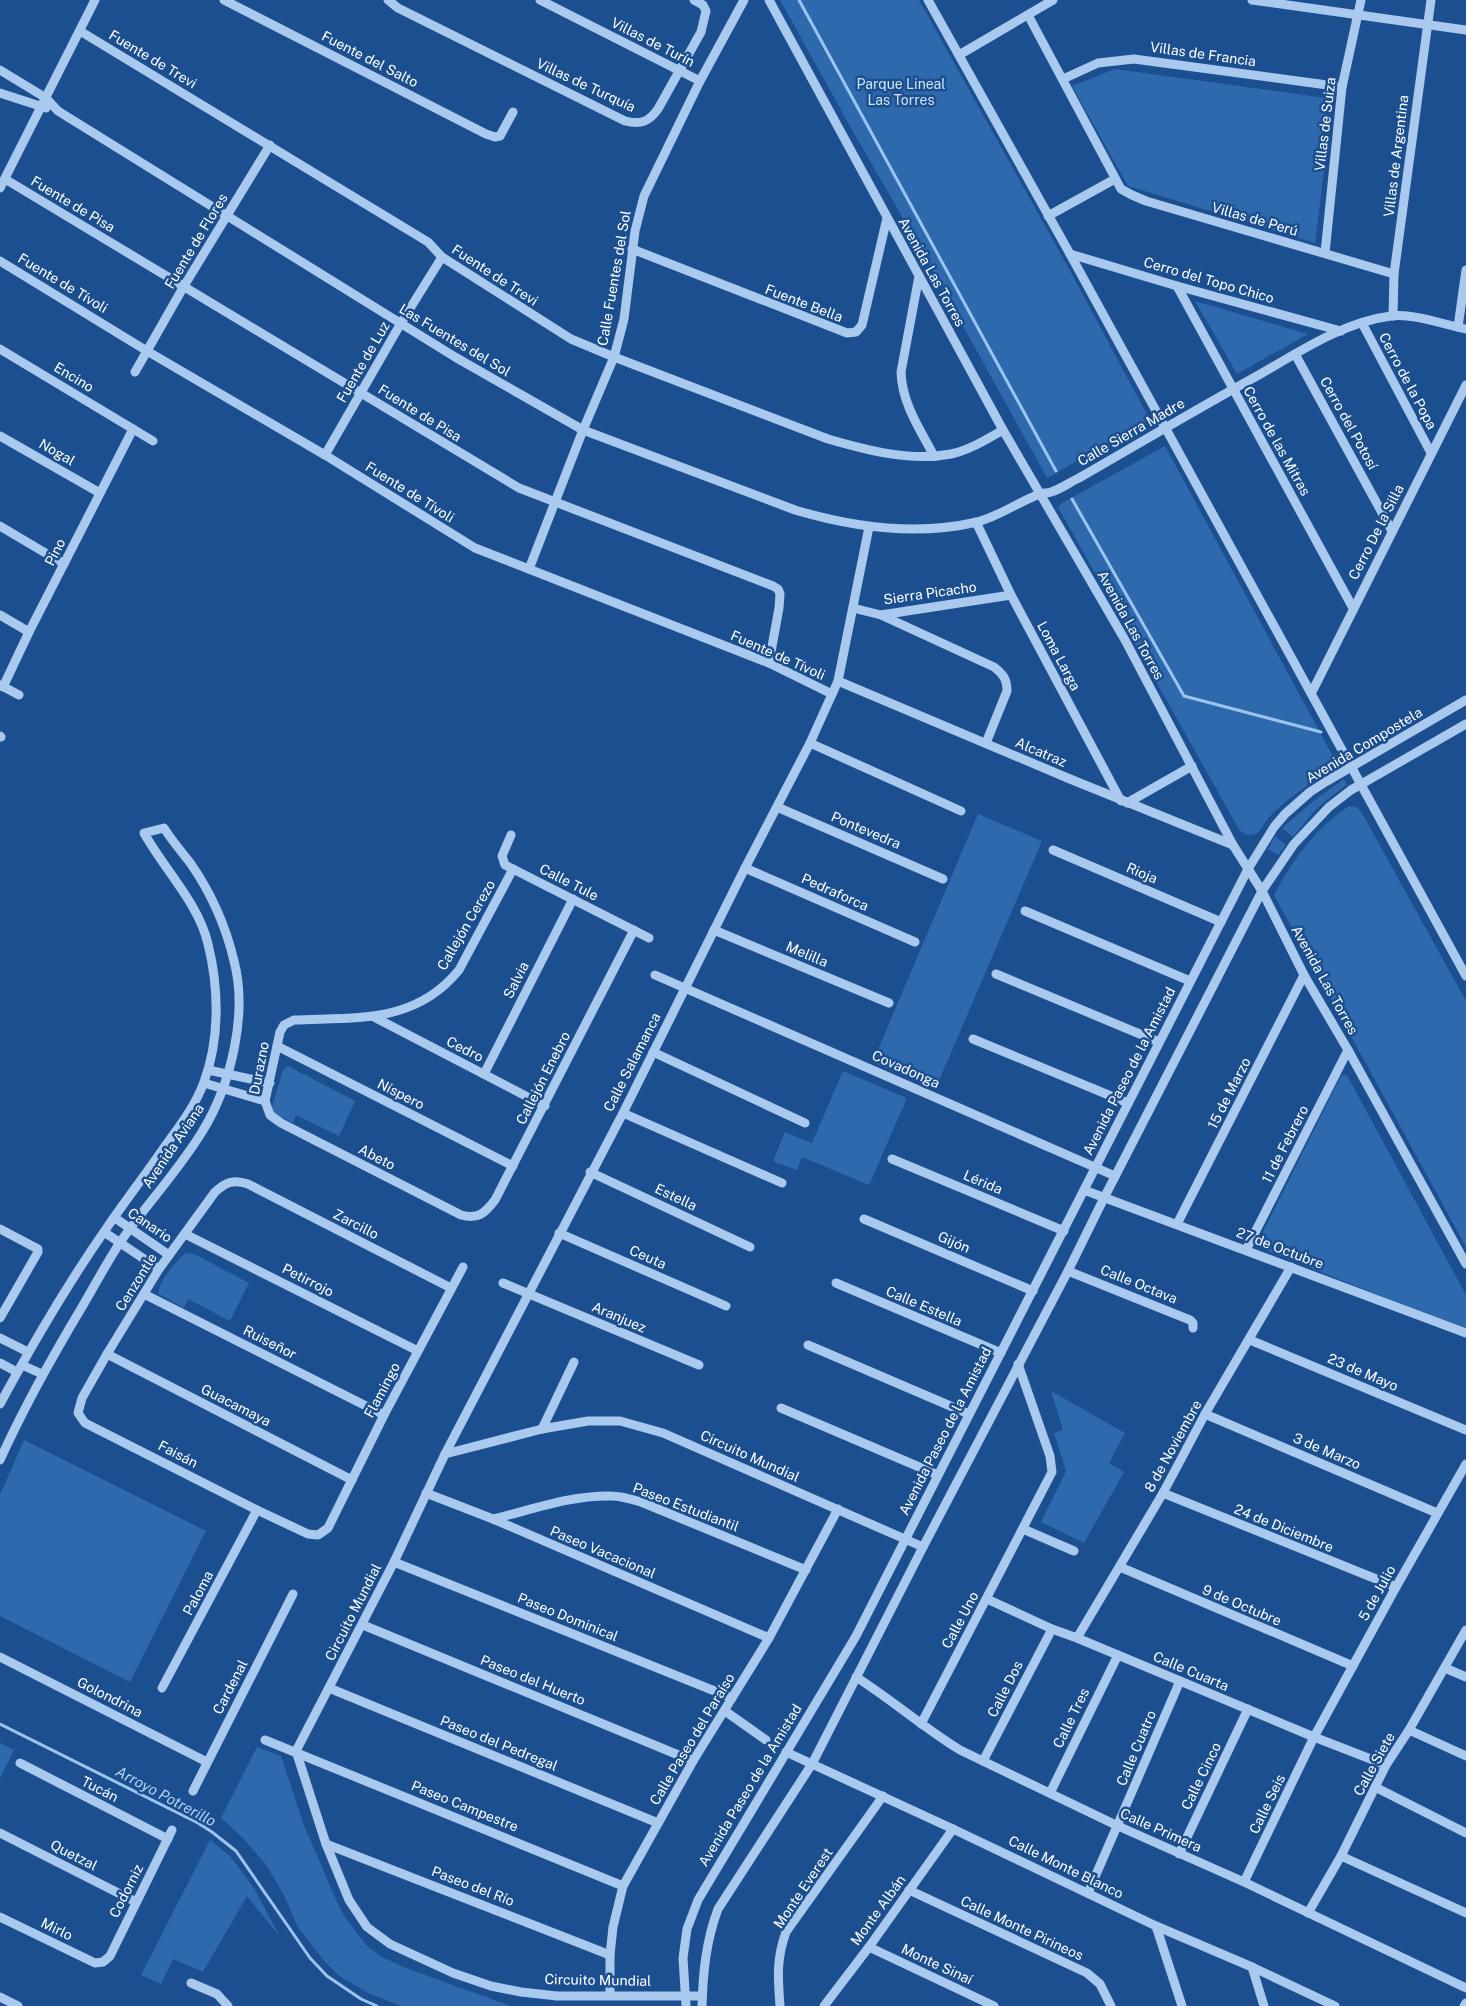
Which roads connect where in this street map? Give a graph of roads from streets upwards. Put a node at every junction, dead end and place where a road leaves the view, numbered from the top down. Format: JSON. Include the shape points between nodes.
{"nodes":[{"id":1,"x":95,"y":0,"type":"edge"},
{"id":2,"x":224,"y":0,"type":"edge"},
{"id":3,"x":388,"y":0,"type":"edge"},
{"id":4,"x":540,"y":0,"type":"edge"},
{"id":5,"x":694,"y":0,"type":"edge"},
{"id":6,"x":744,"y":0,"type":"edge"},
{"id":7,"x":769,"y":0,"type":"edge"},
{"id":8,"x":928,"y":0,"type":"edge"},
{"id":9,"x":1053,"y":0,"type":"edge"},
{"id":10,"x":1252,"y":0,"type":"edge"},
{"id":11,"x":1361,"y":0,"type":"edge"},
{"id":12,"x":1431,"y":0,"type":"edge"},
{"id":13,"x":1289,"y":2,"type":"edge"},
{"id":14,"x":1028,"y":15,"type":"junction"},
{"id":15,"x":1358,"y":15,"type":"junction"},
{"id":16,"x":1428,"y":25,"type":"junction"},
{"id":17,"x":1466,"y":30,"type":"edge"},
{"id":18,"x":80,"y":31,"type":"junction"},
{"id":19,"x":959,"y":55,"type":"junction"},
{"id":20,"x":0,"y":70,"type":"edge"},
{"id":21,"x":680,"y":71,"type":"junction"},
{"id":22,"x":1063,"y":80,"type":"junction"},
{"id":23,"x":700,"y":81,"type":"junction"},
{"id":24,"x":1342,"y":87,"type":"junction"},
{"id":25,"x":0,"y":93,"type":"edge"},
{"id":26,"x":46,"y":98,"type":"junction"},
{"id":27,"x":41,"y":107,"type":"junction"},
{"id":28,"x":58,"y":111,"type":"junction"},
{"id":29,"x":513,"y":112,"type":"dead end"},
{"id":30,"x":270,"y":145,"type":"junction"},
{"id":31,"x":5,"y":179,"type":"junction"},
{"id":32,"x":1115,"y":179,"type":"junction"},
{"id":33,"x":0,"y":188,"type":"edge"},
{"id":34,"x":228,"y":215,"type":"junction"},
{"id":35,"x":1048,"y":216,"type":"junction"},
{"id":36,"x":887,"y":218,"type":"junction"},
{"id":37,"x":632,"y":249,"type":"junction"},
{"id":38,"x":1325,"y":253,"type":"junction"},
{"id":39,"x":1070,"y":254,"type":"junction"},
{"id":40,"x":442,"y":258,"type":"junction"},
{"id":41,"x":0,"y":261,"type":"edge"},
{"id":42,"x":1466,"y":270,"type":"edge"},
{"id":43,"x":1394,"y":274,"type":"junction"},
{"id":44,"x":919,"y":276,"type":"junction"},
{"id":45,"x":184,"y":286,"type":"junction"},
{"id":46,"x":1177,"y":286,"type":"junction"},
{"id":47,"x":1393,"y":316,"type":"junction"},
{"id":48,"x":401,"y":323,"type":"junction"},
{"id":49,"x":1362,"y":323,"type":"junction"},
{"id":50,"x":1462,"y":328,"type":"edge"},
{"id":51,"x":1341,"y":330,"type":"junction"},
{"id":52,"x":0,"y":349,"type":"edge"},
{"id":53,"x":147,"y":351,"type":"junction"},
{"id":54,"x":1295,"y":354,"type":"junction"},
{"id":55,"x":614,"y":357,"type":"junction"},
{"id":56,"x":135,"y":372,"type":"dead end"},
{"id":57,"x":1466,"y":385,"type":"edge"},
{"id":58,"x":1232,"y":390,"type":"junction"},
{"id":59,"x":360,"y":393,"type":"junction"},
{"id":60,"x":1166,"y":428,"type":"junction"},
{"id":61,"x":133,"y":429,"type":"junction"},
{"id":62,"x":583,"y":430,"type":"junction"},
{"id":63,"x":1004,"y":430,"type":"junction"},
{"id":64,"x":0,"y":436,"type":"edge"},
{"id":65,"x":153,"y":441,"type":"dead end"},
{"id":66,"x":1431,"y":453,"type":"junction"},
{"id":67,"x":324,"y":455,"type":"junction"},
{"id":68,"x":934,"y":456,"type":"junction"},
{"id":69,"x":100,"y":493,"type":"junction"},
{"id":70,"x":1040,"y":494,"type":"junction"},
{"id":71,"x":555,"y":502,"type":"junction"},
{"id":72,"x":976,"y":522,"type":"junction"},
{"id":73,"x":0,"y":526,"type":"edge"},
{"id":74,"x":869,"y":527,"type":"junction"},
{"id":75,"x":1392,"y":531,"type":"junction"},
{"id":76,"x":64,"y":564,"type":"junction"},
{"id":77,"x":530,"y":569,"type":"junction"},
{"id":78,"x":1011,"y":595,"type":"junction"},
{"id":79,"x":853,"y":608,"type":"junction"},
{"id":80,"x":1353,"y":608,"type":"junction"},
{"id":81,"x":0,"y":615,"type":"edge"},
{"id":82,"x":881,"y":615,"type":"junction"},
{"id":83,"x":29,"y":632,"type":"junction"},
{"id":84,"x":768,"y":663,"type":"junction"},
{"id":85,"x":838,"y":681,"type":"junction"},
{"id":86,"x":2,"y":686,"type":"edge"},
{"id":87,"x":1312,"y":692,"type":"junction"},
{"id":88,"x":832,"y":694,"type":"junction"},
{"id":89,"x":19,"y":695,"type":"dead end"},
{"id":90,"x":1466,"y":700,"type":"edge"},
{"id":91,"x":1466,"y":724,"type":"edge"},
{"id":92,"x":810,"y":743,"type":"junction"},
{"id":93,"x":986,"y":743,"type":"junction"},
{"id":94,"x":1192,"y":766,"type":"junction"},
{"id":95,"x":1352,"y":767,"type":"junction"},
{"id":96,"x":1362,"y":784,"type":"junction"},
{"id":97,"x":1124,"y":802,"type":"junction"},
{"id":98,"x":777,"y":807,"type":"junction"},
{"id":99,"x":961,"y":811,"type":"dead end"},
{"id":100,"x":511,"y":835,"type":"dead end"},
{"id":101,"x":1233,"y":846,"type":"junction"},
{"id":102,"x":1053,"y":850,"type":"dead end"},
{"id":103,"x":745,"y":868,"type":"junction"},
{"id":104,"x":513,"y":869,"type":"junction"},
{"id":105,"x":1248,"y":869,"type":"junction"},
{"id":106,"x":943,"y":879,"type":"dead end"},
{"id":107,"x":1262,"y":891,"type":"junction"},
{"id":108,"x":572,"y":899,"type":"junction"},
{"id":109,"x":1025,"y":911,"type":"dead end"},
{"id":110,"x":1221,"y":922,"type":"junction"},
{"id":111,"x":634,"y":930,"type":"junction"},
{"id":112,"x":714,"y":930,"type":"junction"},
{"id":113,"x":649,"y":938,"type":"dead end"},
{"id":114,"x":915,"y":942,"type":"dead end"},
{"id":115,"x":996,"y":974,"type":"dead end"},
{"id":116,"x":655,"y":975,"type":"dead end"},
{"id":117,"x":1304,"y":975,"type":"junction"},
{"id":118,"x":1466,"y":976,"type":"edge"},
{"id":119,"x":1190,"y":981,"type":"junction"},
{"id":120,"x":685,"y":987,"type":"junction"},
{"id":121,"x":889,"y":1003,"type":"dead end"},
{"id":122,"x":374,"y":1017,"type":"junction"},
{"id":123,"x":294,"y":1020,"type":"joint"},
{"id":124,"x":973,"y":1039,"type":"dead end"},
{"id":125,"x":1159,"y":1042,"type":"junction"},
{"id":126,"x":277,"y":1046,"type":"junction"},
{"id":127,"x":1348,"y":1050,"type":"junction"},
{"id":128,"x":654,"y":1052,"type":"junction"},
{"id":129,"x":208,"y":1070,"type":"junction"},
{"id":130,"x":227,"y":1074,"type":"junction"},
{"id":131,"x":484,"y":1074,"type":"junction"},
{"id":132,"x":204,"y":1083,"type":"junction"},
{"id":133,"x":270,"y":1083,"type":"junction"},
{"id":134,"x":222,"y":1089,"type":"junction"},
{"id":135,"x":266,"y":1101,"type":"junction"},
{"id":136,"x":1128,"y":1103,"type":"junction"},
{"id":137,"x":545,"y":1106,"type":"junction"},
{"id":138,"x":623,"y":1113,"type":"junction"},
{"id":139,"x":281,"y":1123,"type":"joint"},
{"id":140,"x":805,"y":1123,"type":"dead end"},
{"id":141,"x":892,"y":1159,"type":"dead end"},
{"id":142,"x":513,"y":1166,"type":"junction"},
{"id":143,"x":1096,"y":1167,"type":"junction"},
{"id":144,"x":590,"y":1172,"type":"junction"},
{"id":145,"x":1115,"y":1176,"type":"junction"},
{"id":146,"x":782,"y":1183,"type":"dead end"},
{"id":147,"x":248,"y":1184,"type":"joint"},
{"id":148,"x":1084,"y":1190,"type":"junction"},
{"id":149,"x":1104,"y":1198,"type":"junction"},
{"id":150,"x":461,"y":1215,"type":"joint"},
{"id":151,"x":114,"y":1218,"type":"junction"},
{"id":152,"x":864,"y":1219,"type":"dead end"},
{"id":153,"x":1177,"y":1224,"type":"junction"},
{"id":154,"x":0,"y":1229,"type":"edge"},
{"id":155,"x":130,"y":1229,"type":"junction"},
{"id":156,"x":1064,"y":1231,"type":"junction"},
{"id":157,"x":104,"y":1232,"type":"junction"},
{"id":158,"x":559,"y":1233,"type":"junction"},
{"id":159,"x":185,"y":1234,"type":"junction"},
{"id":160,"x":121,"y":1242,"type":"junction"},
{"id":161,"x":750,"y":1247,"type":"dead end"},
{"id":162,"x":1246,"y":1250,"type":"junction"},
{"id":163,"x":169,"y":1255,"type":"junction"},
{"id":164,"x":1466,"y":1264,"type":"edge"},
{"id":165,"x":463,"y":1267,"type":"dead end"},
{"id":166,"x":1291,"y":1267,"type":"junction"},
{"id":167,"x":159,"y":1269,"type":"junction"},
{"id":168,"x":1068,"y":1271,"type":"junction"},
{"id":169,"x":836,"y":1283,"type":"dead end"},
{"id":170,"x":503,"y":1284,"type":"dead end"},
{"id":171,"x":451,"y":1288,"type":"junction"},
{"id":172,"x":1033,"y":1291,"type":"junction"},
{"id":173,"x":144,"y":1294,"type":"junction"},
{"id":174,"x":528,"y":1294,"type":"junction"},
{"id":175,"x":726,"y":1306,"type":"dead end"},
{"id":176,"x":1,"y":1314,"type":"edge"},
{"id":177,"x":1192,"y":1328,"type":"dead end"},
{"id":178,"x":1466,"y":1334,"type":"edge"},
{"id":179,"x":0,"y":1338,"type":"edge"},
{"id":180,"x":1250,"y":1340,"type":"junction"},
{"id":181,"x":808,"y":1345,"type":"dead end"},
{"id":182,"x":418,"y":1351,"type":"junction"},
{"id":183,"x":28,"y":1352,"type":"junction"},
{"id":184,"x":1001,"y":1353,"type":"junction"},
{"id":185,"x":107,"y":1354,"type":"junction"},
{"id":186,"x":574,"y":1362,"type":"dead end"},
{"id":187,"x":0,"y":1363,"type":"edge"},
{"id":188,"x":1018,"y":1364,"type":"junction"},
{"id":189,"x":699,"y":1365,"type":"dead end"},
{"id":190,"x":19,"y":1369,"type":"junction"},
{"id":191,"x":42,"y":1374,"type":"junction"},
{"id":192,"x":0,"y":1404,"type":"edge"},
{"id":193,"x":781,"y":1408,"type":"dead end"},
{"id":194,"x":969,"y":1414,"type":"junction"},
{"id":195,"x":1205,"y":1414,"type":"junction"},
{"id":196,"x":384,"y":1415,"type":"junction"},
{"id":197,"x":86,"y":1423,"type":"joint"},
{"id":198,"x":542,"y":1429,"type":"junction"},
{"id":199,"x":1466,"y":1430,"type":"edge"},
{"id":200,"x":445,"y":1454,"type":"junction"},
{"id":201,"x":0,"y":1460,"type":"edge"},
{"id":202,"x":1466,"y":1464,"type":"edge"},
{"id":203,"x":938,"y":1475,"type":"junction"},
{"id":204,"x":352,"y":1480,"type":"junction"},
{"id":205,"x":426,"y":1493,"type":"junction"},
{"id":206,"x":1163,"y":1493,"type":"junction"},
{"id":207,"x":838,"y":1509,"type":"junction"},
{"id":208,"x":257,"y":1510,"type":"junction"},
{"id":209,"x":1437,"y":1513,"type":"junction"},
{"id":210,"x":493,"y":1519,"type":"junction"},
{"id":211,"x":328,"y":1528,"type":"joint"},
{"id":212,"x":1024,"y":1529,"type":"junction"},
{"id":213,"x":905,"y":1538,"type":"junction"},
{"id":214,"x":923,"y":1547,"type":"junction"},
{"id":215,"x":1074,"y":1551,"type":"dead end"},
{"id":216,"x":394,"y":1562,"type":"junction"},
{"id":217,"x":1120,"y":1567,"type":"junction"},
{"id":218,"x":806,"y":1570,"type":"junction"},
{"id":219,"x":1396,"y":1587,"type":"junction"},
{"id":220,"x":293,"y":1594,"type":"dead end"},
{"id":221,"x":987,"y":1599,"type":"junction"},
{"id":222,"x":363,"y":1625,"type":"junction"},
{"id":223,"x":1052,"y":1629,"type":"junction"},
{"id":224,"x":1466,"y":1630,"type":"edge"},
{"id":225,"x":770,"y":1638,"type":"junction"},
{"id":226,"x":1077,"y":1638,"type":"junction"},
{"id":227,"x":1118,"y":1655,"type":"junction"},
{"id":228,"x":0,"y":1656,"type":"edge"},
{"id":229,"x":1353,"y":1666,"type":"junction"},
{"id":230,"x":1445,"y":1668,"type":"junction"},
{"id":231,"x":856,"y":1677,"type":"junction"},
{"id":232,"x":1466,"y":1678,"type":"edge"},
{"id":233,"x":1180,"y":1681,"type":"junction"},
{"id":234,"x":162,"y":1688,"type":"dead end"},
{"id":235,"x":329,"y":1688,"type":"junction"},
{"id":236,"x":732,"y":1698,"type":"junction"},
{"id":237,"x":1248,"y":1709,"type":"junction"},
{"id":238,"x":725,"y":1711,"type":"junction"},
{"id":239,"x":921,"y":1724,"type":"junction"},
{"id":240,"x":1408,"y":1730,"type":"junction"},
{"id":241,"x":1314,"y":1737,"type":"junction"},
{"id":242,"x":265,"y":1740,"type":"dead end"},
{"id":243,"x":766,"y":1740,"type":"dead end"},
{"id":244,"x":296,"y":1751,"type":"junction"},
{"id":245,"x":786,"y":1752,"type":"junction"},
{"id":246,"x":1466,"y":1756,"type":"edge"},
{"id":247,"x":693,"y":1761,"type":"junction"},
{"id":248,"x":207,"y":1762,"type":"junction"},
{"id":249,"x":984,"y":1762,"type":"junction"},
{"id":250,"x":20,"y":1763,"type":"dead end"},
{"id":251,"x":812,"y":1764,"type":"junction"},
{"id":252,"x":1386,"y":1764,"type":"junction"},
{"id":253,"x":1375,"y":1787,"type":"junction"},
{"id":254,"x":193,"y":1792,"type":"dead end"},
{"id":255,"x":1050,"y":1794,"type":"junction"},
{"id":256,"x":883,"y":1796,"type":"junction"},
{"id":257,"x":658,"y":1823,"type":"junction"},
{"id":258,"x":1118,"y":1826,"type":"junction"},
{"id":259,"x":954,"y":1829,"type":"junction"},
{"id":260,"x":172,"y":1830,"type":"dead end"},
{"id":261,"x":0,"y":1833,"type":"edge"},
{"id":262,"x":1466,"y":1833,"type":"edge"},
{"id":263,"x":168,"y":1839,"type":"junction"},
{"id":264,"x":326,"y":1844,"type":"junction"},
{"id":265,"x":1179,"y":1854,"type":"junction"},
{"id":266,"x":1341,"y":1856,"type":"junction"},
{"id":267,"x":1244,"y":1882,"type":"junction"},
{"id":268,"x":622,"y":1886,"type":"junction"},
{"id":269,"x":909,"y":1890,"type":"junction"},
{"id":270,"x":1088,"y":1893,"type":"junction"},
{"id":271,"x":136,"y":1902,"type":"junction"},
{"id":272,"x":1308,"y":1913,"type":"junction"},
{"id":273,"x":1466,"y":1913,"type":"edge"},
{"id":274,"x":0,"y":1917,"type":"edge"},
{"id":275,"x":1156,"y":1926,"type":"junction"},
{"id":276,"x":869,"y":1947,"type":"junction"},
{"id":277,"x":610,"y":1955,"type":"junction"},
{"id":278,"x":103,"y":1962,"type":"joint"},
{"id":279,"x":1252,"y":1967,"type":"junction"},
{"id":280,"x":191,"y":1983,"type":"dead end"},
{"id":281,"x":1466,"y":1988,"type":"edge"},
{"id":282,"x":610,"y":1994,"type":"junction"},
{"id":283,"x":686,"y":1995,"type":"junction"},
{"id":284,"x":702,"y":1996,"type":"junction"},
{"id":285,"x":0,"y":1997,"type":"edge"},
{"id":286,"x":827,"y":2005,"type":"edge"},
{"id":287,"x":18,"y":2006,"type":"edge"},
{"id":288,"x":228,"y":2006,"type":"edge"},
{"id":289,"x":686,"y":2006,"type":"edge"},
{"id":290,"x":702,"y":2006,"type":"edge"},
{"id":291,"x":780,"y":2006,"type":"edge"},
{"id":292,"x":994,"y":2006,"type":"edge"},
{"id":293,"x":1111,"y":2006,"type":"edge"},
{"id":294,"x":1182,"y":2006,"type":"edge"},
{"id":295,"x":1264,"y":2006,"type":"edge"},
{"id":296,"x":1335,"y":2006,"type":"edge"}],
"edges":[{"from":1,"to":18,"type":"street"},
{"from":2,"to":29,"type":"street","name":"Fuente del Salto","via":[[486,134],[495,137],[503,132]]},
{"from":3,"to":21,"type":"street","name":"Villas de Turquía","via":[[398,8],[636,124],[652,118]]},
{"from":4,"to":21,"type":"street","name":"Villas de Turín"},
{"from":5,"to":21,"type":"street","name":"Villas de Turquía","via":[[702,5],[706,20]]},
{"from":6,"to":23,"type":"street","name":"Calle Fuentes del Sol"},
{"from":7,"to":36,"type":"street","name":"Avenida Las Torres"},
{"from":8,"to":19,"type":"street"},
{"from":9,"to":14,"type":"street"},
{"from":10,"to":13,"type":"street"},
{"from":11,"to":15,"type":"street","name":"Villas de Suiza"},
{"from":12,"to":16,"type":"street","name":"Villas de Argentina"},
{"from":13,"to":15,"type":"street"},
{"from":14,"to":19,"type":"street"},
{"from":14,"to":22,"type":"street","name":"Villas de Perú"},
{"from":15,"to":16,"type":"street"},
{"from":15,"to":24,"type":"street","name":"Villas de Suiza"},
{"from":16,"to":17,"type":"street"},
{"from":16,"to":43,"type":"street","name":"Villas de Argentina"},
{"from":18,"to":26,"type":"street"},
{"from":18,"to":30,"type":"street","name":"Fuente de Trevi"},
{"from":19,"to":35,"type":"street"},
{"from":20,"to":26,"type":"street","name":"Las Fuentes del Sol"},
{"from":21,"to":23,"type":"street","name":"Villas de Turín"},
{"from":22,"to":24,"type":"street","name":"Villas de Francia","via":[[1098,63],[1134,58]]},
{"from":22,"to":32,"type":"street","name":"Villas de Perú"},
{"from":23,"to":37,"type":"street","name":"Calle Fuentes del Sol","via":[[644,196]]},
{"from":24,"to":38,"type":"street","name":"Villas de Suiza"},
{"from":25,"to":27,"type":"street","name":"Las Fuentes del Sol"},
{"from":26,"to":27,"type":"street"},
{"from":26,"to":28,"type":"street","name":"Las Fuentes del Sol"},
{"from":27,"to":28,"type":"street","name":"Las Fuentes del Sol"},
{"from":27,"to":31,"type":"street"},
{"from":28,"to":34,"type":"street","name":"Las Fuentes del Sol"},
{"from":30,"to":34,"type":"street","name":"Fuente de Flores"},
{"from":30,"to":40,"type":"street","name":"Fuente de Trevi","via":[[428,242]]},
{"from":31,"to":33,"type":"street"},
{"from":31,"to":45,"type":"street","name":"Fuente de Pisa"},
{"from":32,"to":35,"type":"street"},
{"from":32,"to":38,"type":"street","name":"Villas de Perú","via":[[1132,196],[1146,201]]},
{"from":34,"to":45,"type":"street","name":"Fuente de Flores"},
{"from":34,"to":48,"type":"street","name":"Las Fuentes del Sol"},
{"from":35,"to":39,"type":"street"},
{"from":36,"to":37,"type":"street","name":"Fuente Bella","via":[[862,325],[856,332],[847,334]]},
{"from":36,"to":44,"type":"street","name":"Avenida Las Torres"},
{"from":37,"to":55,"type":"street","name":"Calle Fuentes del Sol","via":[[624,319]]},
{"from":38,"to":43,"type":"street","name":"Villas de Perú"},
{"from":39,"to":46,"type":"street","name":"Cerro del Topo Chico"},
{"from":39,"to":60,"type":"street"},
{"from":40,"to":48,"type":"street","name":"Fuente de Luz"},
{"from":40,"to":55,"type":"street","name":"Fuente de Trevi","via":[[571,339]]},
{"from":41,"to":53,"type":"street","name":"Fuente de Tívoli"},
{"from":42,"to":50,"type":"street"},
{"from":43,"to":47,"type":"street","name":"Villas de Argentina"},
{"from":44,"to":63,"type":"street","name":"Avenida Las Torres"},
{"from":44,"to":68,"type":"street","via":[[900,372],[906,402]]},
{"from":45,"to":53,"type":"street","name":"Fuente de Flores"},
{"from":45,"to":59,"type":"street","name":"Fuente de Pisa"},
{"from":46,"to":51,"type":"street","name":"Cerro del Topo Chico"},
{"from":46,"to":58,"type":"street","name":"Cerro de las Mitras"},
{"from":47,"to":49,"type":"street","name":"Calle Sierra Madre"},
{"from":47,"to":50,"type":"street"},
{"from":48,"to":59,"type":"street","name":"Fuente de Luz"},
{"from":48,"to":62,"type":"street","name":"Las Fuentes del Sol"},
{"from":49,"to":51,"type":"street","name":"Calle Sierra Madre"},
{"from":49,"to":66,"type":"street","name":"Cerro de la Popa"},
{"from":51,"to":54,"type":"street","name":"Calle Sierra Madre"},
{"from":52,"to":61,"type":"street","name":"Encino"},
{"from":53,"to":56,"type":"street","name":"Fuente de Flores"},
{"from":53,"to":67,"type":"street","name":"Fuente de Tívoli"},
{"from":54,"to":58,"type":"street","name":"Calle Sierra Madre"},
{"from":54,"to":75,"type":"street","name":"Cerro del Potosí"},
{"from":55,"to":62,"type":"street","name":"Calle Fuentes del Sol"},
{"from":55,"to":68,"type":"street","name":"Fuente de Trevi","via":[[828,439],[884,452]]},
{"from":57,"to":66,"type":"street","name":"Cerro De la Silla"},
{"from":58,"to":60,"type":"street","name":"Calle Sierra Madre"},
{"from":58,"to":80,"type":"street","name":"Cerro de las Mitras"},
{"from":59,"to":67,"type":"street","name":"Fuente de Luz"},
{"from":59,"to":71,"type":"street","name":"Fuente de Pisa","via":[[488,471]]},
{"from":60,"to":70,"type":"street","name":"Calle Sierra Madre","via":[[1079,478]]},
{"from":60,"to":87,"type":"street"},
{"from":61,"to":65,"type":"street","name":"Encino"},
{"from":61,"to":69,"type":"street","name":"Pino"},
{"from":62,"to":71,"type":"street","name":"Calle Fuentes del Sol"},
{"from":62,"to":74,"type":"street","name":"Las Fuentes del Sol","via":[[795,510]]},
{"from":63,"to":68,"type":"street","name":"Fuente de Trevi","via":[[962,451]]},
{"from":63,"to":70,"type":"street","name":"Avenida Las Torres"},
{"from":64,"to":69,"type":"street","name":"Nogal"},
{"from":66,"to":75,"type":"street","name":"Cerro De la Silla"},
{"from":67,"to":77,"type":"street","name":"Fuente de Tívoli","via":[[474,548]]},
{"from":69,"to":76,"type":"street","name":"Pino"},
{"from":70,"to":72,"type":"street","name":"Calle Sierra Madre","via":[[1003,513]]},
{"from":70,"to":94,"type":"street","name":"Avenida Las Torres"},
{"from":71,"to":77,"type":"street","name":"Calle Fuentes del Sol"},
{"from":71,"to":84,"type":"street","name":"Fuente de Pisa","via":[[778,589],[779,608]]},
{"from":72,"to":74,"type":"street","name":"Calle Sierra Madre","via":[[939,527]]},
{"from":72,"to":78,"type":"street","name":"Loma Larga"},
{"from":73,"to":76,"type":"street"},
{"from":74,"to":79,"type":"street","name":"Calle Salamanca"},
{"from":75,"to":80,"type":"street","name":"Cerro De la Silla"},
{"from":76,"to":83,"type":"street","name":"Pino"},
{"from":77,"to":84,"type":"street","name":"Fuente de Tívoli"},
{"from":78,"to":82,"type":"street","name":"Sierra Picacho"},
{"from":78,"to":97,"type":"street","name":"Loma Larga"},
{"from":79,"to":82,"type":"street","name":"Sierra Picacho"},
{"from":79,"to":85,"type":"street","name":"Calle Salamanca"},
{"from":80,"to":87,"type":"street","name":"Cerro De la Silla"},
{"from":81,"to":83,"type":"street"},
{"from":82,"to":93,"type":"street","via":[[994,667],[1002,674],[1007,682],[1007,691]]},
{"from":83,"to":86,"type":"street","name":"Pino"},
{"from":84,"to":88,"type":"street","name":"Fuente de Tívoli"},
{"from":85,"to":88,"type":"street","name":"Calle Salamanca"},
{"from":85,"to":93,"type":"street","name":"Alcatraz"},
{"from":86,"to":89,"type":"street"},
{"from":87,"to":95,"type":"street"},
{"from":88,"to":92,"type":"street","name":"Calle Salamanca"},
{"from":90,"to":95,"type":"street","name":"Avenida Compostela"},
{"from":91,"to":96,"type":"street"},
{"from":92,"to":98,"type":"street","name":"Calle Salamanca"},
{"from":92,"to":99,"type":"street"},
{"from":93,"to":97,"type":"street","name":"Alcatraz"},
{"from":94,"to":97,"type":"street"},
{"from":94,"to":101,"type":"street","name":"Avenida Las Torres"},
{"from":95,"to":96,"type":"street"},
{"from":95,"to":105,"type":"street","name":"Avenida Compostela","via":[[1310,792],[1285,814]]},
{"from":96,"to":107,"type":"street","via":[[1329,807],[1307,829]]},
{"from":96,"to":118,"type":"street"},
{"from":97,"to":101,"type":"street","name":"Alcatraz"},
{"from":98,"to":103,"type":"street","name":"Calle Salamanca"},
{"from":98,"to":106,"type":"street","name":"Pontevedra"},
{"from":100,"to":104,"type":"street","via":[[502,858],[505,865]]},
{"from":101,"to":105,"type":"street","name":"Avenida Las Torres"},
{"from":102,"to":110,"type":"street","name":"Rioja"},
{"from":103,"to":112,"type":"street","name":"Calle Salamanca"},
{"from":103,"to":114,"type":"street","name":"Pedraforca"},
{"from":104,"to":108,"type":"street","name":"Calle Tule"},
{"from":104,"to":122,"type":"street","name":"Callejón Cerezo","via":[[459,970],[447,984],[422,1002]]},
{"from":105,"to":107,"type":"street","name":"Avenida Las Torres"},
{"from":105,"to":110,"type":"street","name":"Avenida Paseo de la Amistad"},
{"from":107,"to":117,"type":"street","name":"Avenida Las Torres"},
{"from":107,"to":145,"type":"street"},
{"from":108,"to":111,"type":"street","name":"Calle Tule"},
{"from":108,"to":131,"type":"street","name":"Salvia"},
{"from":109,"to":119,"type":"street"},
{"from":110,"to":119,"type":"street","name":"Avenida Paseo de la Amistad"},
{"from":111,"to":113,"type":"street","name":"Calle Tule"},
{"from":111,"to":137,"type":"street","name":"Callejón Enebro"},
{"from":112,"to":120,"type":"street","name":"Calle Salamanca"},
{"from":112,"to":121,"type":"street","name":"Melilla"},
{"from":115,"to":125,"type":"street"},
{"from":116,"to":120,"type":"street","name":"Covadonga"},
{"from":117,"to":127,"type":"street","name":"Avenida Las Torres"},
{"from":117,"to":153,"type":"street","name":"15 de Marzo"},
{"from":119,"to":125,"type":"street","name":"Avenida Paseo de la Amistad"},
{"from":120,"to":128,"type":"street","name":"Calle Salamanca"},
{"from":120,"to":143,"type":"street","name":"Covadonga"},
{"from":122,"to":123,"type":"street","name":"Callejón Cerezo"},
{"from":122,"to":131,"type":"street","name":"Cedro"},
{"from":123,"to":126,"type":"street","name":"Durazno","via":[[281,1028]]},
{"from":124,"to":136,"type":"street"},
{"from":125,"to":136,"type":"street","name":"Avenida Paseo de la Amistad"},
{"from":126,"to":133,"type":"street","name":"Durazno"},
{"from":126,"to":142,"type":"street","name":"Níspero"},
{"from":127,"to":162,"type":"street","name":"11 de Febrero"},
{"from":127,"to":164,"type":"street","name":"Avenida Las Torres"},
{"from":128,"to":138,"type":"street","name":"Calle Salamanca"},
{"from":128,"to":140,"type":"street"},
{"from":129,"to":130,"type":"street"},
{"from":129,"to":130,"type":"street","name":"Avenida Aviana","via":[[216,1007],[208,943],[186,897],[144,833],[164,828],[211,898],[235,961],[239,1018]]},
{"from":129,"to":132,"type":"street","name":"Avenida Aviana"},
{"from":130,"to":133,"type":"street"},
{"from":130,"to":134,"type":"street","name":"Avenida Aviana"},
{"from":131,"to":137,"type":"street","name":"Cedro"},
{"from":132,"to":134,"type":"street"},
{"from":132,"to":151,"type":"street","name":"Avenida Aviana","via":[[177,1131]]},
{"from":133,"to":135,"type":"street","name":"Durazno"},
{"from":134,"to":135,"type":"street"},
{"from":134,"to":155,"type":"street","name":"Avenida Aviana","via":[[201,1134]]},
{"from":135,"to":139,"type":"street","name":"Durazno","via":[[270,1115]]},
{"from":136,"to":143,"type":"street","name":"Avenida Paseo de la Amistad"},
{"from":137,"to":142,"type":"street","name":"Callejón Enebro"},
{"from":138,"to":144,"type":"street","name":"Calle Salamanca"},
{"from":138,"to":146,"type":"street"},
{"from":139,"to":150,"type":"street","name":"Abeto"},
{"from":141,"to":156,"type":"street","name":"Lérida"},
{"from":142,"to":150,"type":"street","name":"Callejón Enebro","via":[[488,1209],[471,1218]]},
{"from":143,"to":145,"type":"street","name":"Covadonga"},
{"from":143,"to":148,"type":"street","name":"Avenida Paseo de la Amistad"},
{"from":144,"to":158,"type":"street","name":"Calle Salamanca"},
{"from":144,"to":161,"type":"street","name":"Estella"},
{"from":145,"to":149,"type":"street"},
{"from":147,"to":159,"type":"street","name":"Cenzontle","via":[[234,1181],[221,1187]]},
{"from":147,"to":171,"type":"street","name":"Zarcillo"},
{"from":148,"to":149,"type":"street","name":"27 de Octubre"},
{"from":148,"to":156,"type":"street","name":"Avenida Paseo de la Amistad"},
{"from":149,"to":153,"type":"street","name":"27 de Octubre"},
{"from":149,"to":168,"type":"street"},
{"from":151,"to":155,"type":"street","name":"Canario"},
{"from":151,"to":157,"type":"street","name":"Avenida Aviana"},
{"from":152,"to":172,"type":"street","name":"Gijón"},
{"from":153,"to":162,"type":"street","name":"27 de Octubre"},
{"from":154,"to":176,"type":"street","via":[[38,1249]]},
{"from":155,"to":160,"type":"street","name":"Avenida Aviana"},
{"from":155,"to":163,"type":"street","name":"Canario"},
{"from":156,"to":172,"type":"street","name":"Avenida Paseo de la Amistad"},
{"from":157,"to":160,"type":"street"},
{"from":157,"to":183,"type":"street","name":"Avenida Aviana"},
{"from":158,"to":174,"type":"street","name":"Calle Salamanca"},
{"from":158,"to":175,"type":"street","name":"Ceuta"},
{"from":159,"to":163,"type":"street","name":"Cenzontle"},
{"from":159,"to":182,"type":"street","name":"Petirrojo"},
{"from":160,"to":167,"type":"street"},
{"from":160,"to":191,"type":"street","name":"Avenida Aviana"},
{"from":162,"to":166,"type":"street","name":"27 de Octubre"},
{"from":163,"to":167,"type":"street","name":"Cenzontle"},
{"from":165,"to":171,"type":"street","name":"Flamingo"},
{"from":166,"to":178,"type":"street","name":"27 de Octubre"},
{"from":166,"to":180,"type":"street","name":"8 de Noviembre"},
{"from":167,"to":173,"type":"street","name":"Cenzontle"},
{"from":168,"to":177,"type":"street","name":"Calle Octava","via":[[1190,1320]]},
{"from":168,"to":188,"type":"street"},
{"from":169,"to":184,"type":"street","name":"Calle Estella"},
{"from":170,"to":174,"type":"street","name":"Aranjuez"},
{"from":171,"to":182,"type":"street","name":"Flamingo"},
{"from":172,"to":184,"type":"street","name":"Avenida Paseo de la Amistad"},
{"from":173,"to":185,"type":"street","name":"Cenzontle"},
{"from":173,"to":196,"type":"street","name":"Ruiseñor"},
{"from":174,"to":189,"type":"street","name":"Aranjuez"},
{"from":174,"to":200,"type":"street","name":"Calle Salamanca"},
{"from":179,"to":183,"type":"street"},
{"from":180,"to":195,"type":"street","name":"8 de Noviembre"},
{"from":180,"to":199,"type":"street","name":"23 de Mayo"},
{"from":181,"to":194,"type":"street"},
{"from":182,"to":196,"type":"street","name":"Flamingo"},
{"from":183,"to":190,"type":"street","name":"Avenida Aviana"},
{"from":184,"to":194,"type":"street","name":"Avenida Paseo de la Amistad"},
{"from":185,"to":197,"type":"street","name":"Cenzontle","via":[[79,1407],[78,1414]]},
{"from":185,"to":204,"type":"street","name":"Guacamaya"},
{"from":186,"to":198,"type":"street"},
{"from":187,"to":190,"type":"street"},
{"from":188,"to":212,"type":"street","name":"Calle Uno","via":[[1053,1468]]},
{"from":188,"to":214,"type":"street"},
{"from":190,"to":191,"type":"street"},
{"from":190,"to":192,"type":"street","name":"Avenida Aviana"},
{"from":191,"to":201,"type":"street","name":"Avenida Aviana"},
{"from":193,"to":203,"type":"street"},
{"from":194,"to":203,"type":"street","name":"Avenida Paseo de la Amistad"},
{"from":195,"to":206,"type":"street","name":"8 de Noviembre"},
{"from":195,"to":209,"type":"street","name":"3 de Marzo"},
{"from":196,"to":204,"type":"street","name":"Flamingo"},
{"from":197,"to":208,"type":"street","name":"Faisán"},
{"from":198,"to":200,"type":"street","name":"Circuito Mundial"},
{"from":198,"to":207,"type":"street","name":"Circuito Mundial","via":[[606,1420],[632,1424],[663,1433]]},
{"from":200,"to":205,"type":"street","name":"Circuito Mundial"},
{"from":202,"to":209,"type":"street","name":"5 de Julio"},
{"from":203,"to":213,"type":"street","name":"Avenida Paseo de la Amistad"},
{"from":204,"to":211,"type":"street","name":"Flamingo"},
{"from":205,"to":210,"type":"street","name":"Paseo Vacacional"},
{"from":205,"to":216,"type":"street","name":"Circuito Mundial"},
{"from":206,"to":217,"type":"street","name":"8 de Noviembre"},
{"from":206,"to":219,"type":"street","name":"24 de Diciembre"},
{"from":207,"to":213,"type":"street","name":"Circuito Mundial"},
{"from":207,"to":218,"type":"street","name":"Calle Paseo del Paraíso"},
{"from":208,"to":211,"type":"street","name":"Faisán","via":[[308,1534],[318,1535]]},
{"from":208,"to":234,"type":"street","name":"Paloma"},
{"from":209,"to":219,"type":"street","name":"5 de Julio"},
{"from":210,"to":218,"type":"street","name":"Paseo Estudiantil","via":[[571,1500],[625,1497]]},
{"from":210,"to":225,"type":"street","name":"Paseo Vacacional"},
{"from":212,"to":215,"type":"street"},
{"from":212,"to":221,"type":"street","name":"Calle Uno"},
{"from":213,"to":214,"type":"street","name":"Circuito Mundial"},
{"from":213,"to":245,"type":"street","name":"Avenida Paseo de la Amistad","via":[[856,1636]]},
{"from":214,"to":231,"type":"street"},
{"from":216,"to":222,"type":"street","name":"Circuito Mundial"},
{"from":216,"to":236,"type":"street","name":"Paseo Dominical"},
{"from":217,"to":226,"type":"street","name":"8 de Noviembre"},
{"from":217,"to":229,"type":"street","name":"9 de Octubre"},
{"from":218,"to":225,"type":"street","name":"Calle Paseo del Paraíso"},
{"from":219,"to":229,"type":"street","name":"5 de Julio"},
{"from":220,"to":248,"type":"street","name":"Cardenal"},
{"from":221,"to":223,"type":"street","name":"Calle Cuarta"},
{"from":221,"to":239,"type":"street","name":"Calle Uno"},
{"from":222,"to":235,"type":"street","name":"Circuito Mundial"},
{"from":222,"to":247,"type":"street","name":"Paseo del Huerto"},
{"from":223,"to":226,"type":"street","name":"Calle Cuarta"},
{"from":223,"to":249,"type":"street","name":"Calle Dos"},
{"from":224,"to":230,"type":"street","name":"Calle Siete"},
{"from":225,"to":236,"type":"street","name":"Calle Paseo del Paraíso"},
{"from":226,"to":227,"type":"street","name":"Calle Cuarta"},
{"from":227,"to":233,"type":"street","name":"Calle Cuarta"},
{"from":227,"to":255,"type":"street","name":"Calle Tres"},
{"from":228,"to":248,"type":"street","name":"Golondrina"},
{"from":229,"to":241,"type":"street","name":"5 de Julio"},
{"from":230,"to":232,"type":"street"},
{"from":230,"to":240,"type":"street","name":"Calle Siete"},
{"from":231,"to":239,"type":"street","name":"Calle Primera"},
{"from":231,"to":251,"type":"street"},
{"from":233,"to":237,"type":"street","name":"Calle Cuarta"},
{"from":233,"to":258,"type":"street","name":"Calle Cuatro"},
{"from":235,"to":244,"type":"street","name":"Circuito Mundial"},
{"from":235,"to":257,"type":"street","name":"Paseo del Pedregal"},
{"from":236,"to":238,"type":"street","name":"Calle Paseo del Paraíso"},
{"from":237,"to":241,"type":"street","name":"Calle Cuarta"},
{"from":237,"to":265,"type":"street","name":"Calle Cinco"},
{"from":238,"to":243,"type":"street"},
{"from":238,"to":247,"type":"street","name":"Calle Paseo del Paraíso"},
{"from":239,"to":249,"type":"street","name":"Calle Primera"},
{"from":240,"to":246,"type":"street"},
{"from":240,"to":252,"type":"street","name":"Calle Siete"},
{"from":241,"to":252,"type":"street","name":"Calle Cuarta"},
{"from":241,"to":267,"type":"street","name":"Calle Seis"},
{"from":242,"to":244,"type":"street","name":"Paseo Campestre"},
{"from":244,"to":264,"type":"street","name":"Circuito Mundial"},
{"from":244,"to":268,"type":"street","name":"Paseo Campestre"},
{"from":245,"to":251,"type":"street","name":"Calle Monte Blanco"},
{"from":245,"to":283,"type":"street","name":"Avenida Paseo de la Amistad","via":[[698,1900],[687,1929],[683,1958]]},
{"from":247,"to":257,"type":"street","name":"Calle Paseo del Paraíso"},
{"from":248,"to":254,"type":"street","name":"Cardenal"},
{"from":249,"to":255,"type":"street","name":"Calle Primera"},
{"from":250,"to":263,"type":"street","name":"Tucán"},
{"from":251,"to":256,"type":"street","name":"Calle Monte Blanco"},
{"from":251,"to":284,"type":"street","via":[[718,1909],[708,1940]]},
{"from":252,"to":253,"type":"street","name":"Calle Siete"},
{"from":253,"to":262,"type":"street"},
{"from":253,"to":266,"type":"street","name":"Calle Siete"},
{"from":255,"to":258,"type":"street","name":"Calle Primera"},
{"from":256,"to":259,"type":"street","name":"Calle Monte Blanco"},
{"from":256,"to":291,"type":"street","name":"Monte Everest","via":[[786,1932],[778,1960]]},
{"from":257,"to":268,"type":"street","name":"Calle Paseo del Paraíso"},
{"from":258,"to":265,"type":"street","name":"Calle Primera"},
{"from":258,"to":270,"type":"street","name":"Calle Cuatro"},
{"from":259,"to":269,"type":"street","name":"Monte Albán"},
{"from":259,"to":270,"type":"street","name":"Calle Monte Blanco"},
{"from":260,"to":263,"type":"street","name":"Codorniz"},
{"from":261,"to":271,"type":"street","name":"Quetzal"},
{"from":263,"to":271,"type":"street","name":"Codorniz"},
{"from":264,"to":277,"type":"street","name":"Paseo del Río"},
{"from":264,"to":282,"type":"street","name":"Circuito Mundial","via":[[350,1900],[367,1927],[390,1944],[453,1973],[491,1986],[557,1996]]},
{"from":265,"to":267,"type":"street","name":"Calle Primera"},
{"from":266,"to":272,"type":"street","name":"Calle Siete"},
{"from":266,"to":273,"type":"street"},
{"from":267,"to":272,"type":"street","name":"Calle Primera"},
{"from":268,"to":277,"type":"street","name":"Calle Paseo del Paraíso"},
{"from":269,"to":276,"type":"street","name":"Monte Albán"},
{"from":269,"to":293,"type":"street","name":"Calle Monte Pirineos","via":[[1087,1973],[1100,1984]]},
{"from":270,"to":275,"type":"street","name":"Calle Monte Blanco"},
{"from":271,"to":278,"type":"street","name":"Codorniz","via":[[110,1956]]},
{"from":272,"to":281,"type":"street","name":"Calle Primera"},
{"from":274,"to":278,"type":"street","name":"Mirlo","via":[[95,1963]]},
{"from":275,"to":279,"type":"street","name":"Calle Monte Blanco"},
{"from":275,"to":294,"type":"street"},
{"from":276,"to":286,"type":"street","name":"Monte Albán"},
{"from":276,"to":292,"type":"street","name":"Monte Sinaí"},
{"from":277,"to":282,"type":"street","name":"Calle Paseo del Paraíso"},
{"from":279,"to":295,"type":"street"},
{"from":279,"to":296,"type":"street","name":"Calle Monte Blanco"},
{"from":280,"to":288,"type":"street","via":[[217,1994]]},
{"from":282,"to":283,"type":"street","name":"Circuito Mundial"},
{"from":283,"to":284,"type":"street","name":"Circuito Mundial"},
{"from":283,"to":289,"type":"street","name":"Avenida Paseo de la Amistad"},
{"from":284,"to":290,"type":"street"},
{"from":285,"to":287,"type":"street"}]}
